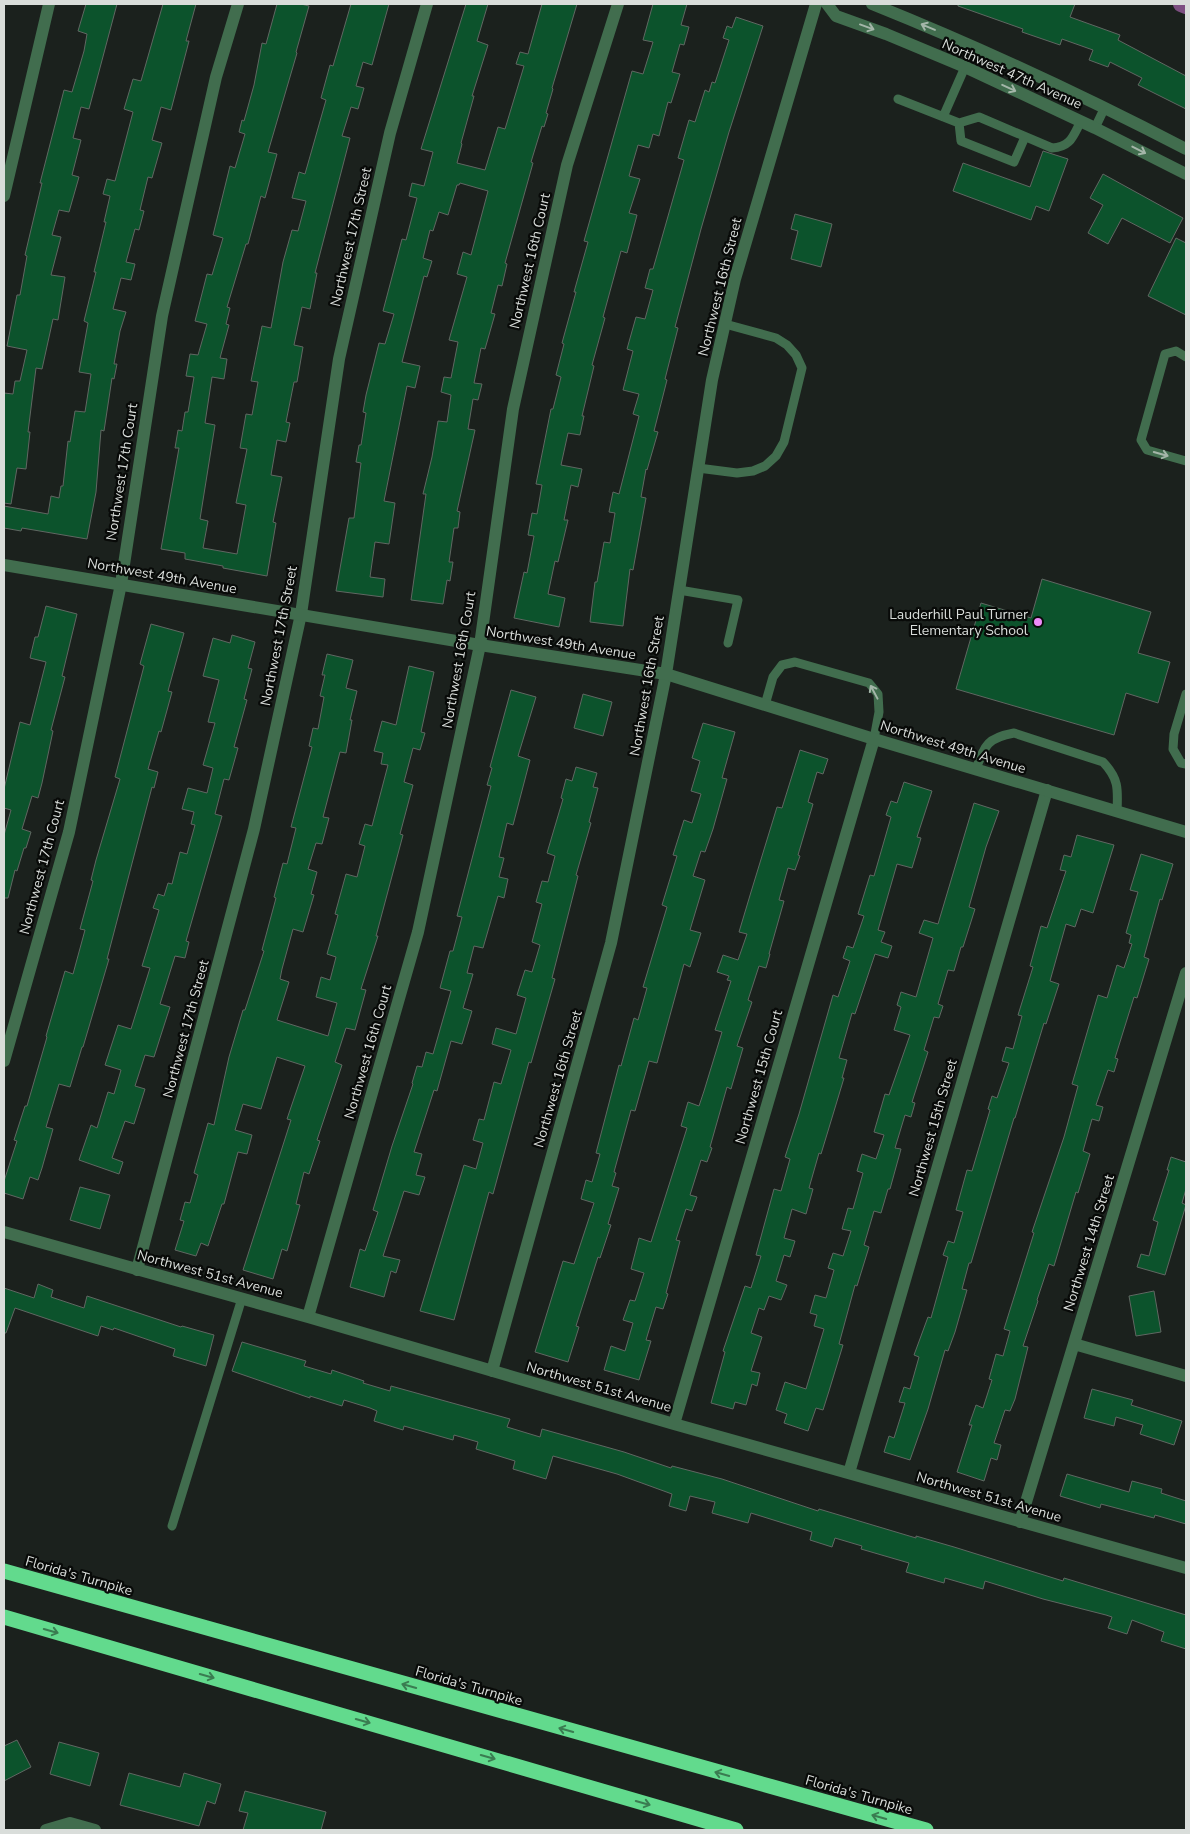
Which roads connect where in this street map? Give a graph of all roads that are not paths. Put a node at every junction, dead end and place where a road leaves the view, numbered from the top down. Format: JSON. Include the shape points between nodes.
{"nodes":[{"id":1,"x":49,"y":4,"type":"edge"},
{"id":2,"x":238,"y":4,"type":"edge"},
{"id":3,"x":427,"y":4,"type":"edge"},
{"id":4,"x":618,"y":4,"type":"edge"},
{"id":5,"x":816,"y":4,"type":"edge"},
{"id":6,"x":827,"y":4,"type":"edge"},
{"id":7,"x":872,"y":4,"type":"edge"},
{"id":8,"x":973,"y":47,"type":"junction"},
{"id":9,"x":965,"y":67,"type":"junction"},
{"id":10,"x":898,"y":99,"type":"dead end"},
{"id":11,"x":1105,"y":107,"type":"junction"},
{"id":12,"x":943,"y":116,"type":"junction"},
{"id":13,"x":1081,"y":121,"type":"junction"},
{"id":14,"x":960,"y":123,"type":"junction"},
{"id":15,"x":1095,"y":128,"type":"junction"},
{"id":16,"x":1025,"y":137,"type":"junction"},
{"id":17,"x":1186,"y":149,"type":"edge"},
{"id":18,"x":1186,"y":174,"type":"edge"},
{"id":19,"x":4,"y":196,"type":"edge"},
{"id":20,"x":725,"y":324,"type":"junction"},
{"id":21,"x":1186,"y":357,"type":"edge"},
{"id":22,"x":1186,"y":459,"type":"edge"},
{"id":23,"x":698,"y":468,"type":"junction"},
{"id":24,"x":4,"y":565,"type":"edge"},
{"id":25,"x":121,"y":584,"type":"junction"},
{"id":26,"x":679,"y":590,"type":"junction"},
{"id":27,"x":301,"y":614,"type":"junction"},
{"id":28,"x":728,"y":643,"type":"dead end"},
{"id":29,"x":480,"y":645,"type":"junction"},
{"id":30,"x":666,"y":674,"type":"junction"},
{"id":31,"x":1186,"y":694,"type":"edge"},
{"id":32,"x":765,"y":705,"type":"junction"},
{"id":33,"x":874,"y":739,"type":"junction"},
{"id":34,"x":1186,"y":764,"type":"edge"},
{"id":35,"x":976,"y":769,"type":"junction"},
{"id":36,"x":1047,"y":790,"type":"junction"},
{"id":37,"x":1117,"y":811,"type":"junction"},
{"id":38,"x":1186,"y":832,"type":"edge"},
{"id":39,"x":1186,"y":973,"type":"edge"},
{"id":40,"x":4,"y":1061,"type":"edge"},
{"id":41,"x":4,"y":1232,"type":"edge"},
{"id":42,"x":137,"y":1270,"type":"junction"},
{"id":43,"x":242,"y":1298,"type":"junction"},
{"id":44,"x":308,"y":1317,"type":"junction"},
{"id":45,"x":1074,"y":1344,"type":"junction"},
{"id":46,"x":492,"y":1371,"type":"junction"},
{"id":47,"x":1186,"y":1376,"type":"edge"},
{"id":48,"x":674,"y":1424,"type":"junction"},
{"id":49,"x":849,"y":1473,"type":"junction"},
{"id":50,"x":1020,"y":1522,"type":"junction"},
{"id":51,"x":172,"y":1526,"type":"dead end"},
{"id":52,"x":1186,"y":1568,"type":"edge"},
{"id":53,"x":4,"y":1572,"type":"edge"},
{"id":54,"x":4,"y":1617,"type":"edge"},
{"id":55,"x":46,"y":1830,"type":"edge"},
{"id":56,"x":95,"y":1830,"type":"edge"},
{"id":57,"x":736,"y":1830,"type":"edge"},
{"id":58,"x":926,"y":1830,"type":"edge"}],
"edges":[{"from":1,"to":19,"type":"street"},
{"from":2,"to":25,"type":"street","name":"Northwest 17th Court","via":[[216,77],[162,316]]},
{"from":3,"to":27,"type":"street","name":"Northwest 17th Street","via":[[390,133],[339,359]]},
{"from":4,"to":29,"type":"street","name":"Northwest 16th Court","via":[[567,166],[512,409]]},
{"from":5,"to":20,"type":"street","name":"Northwest 16th Street","via":[[735,279]]},
{"from":6,"to":9,"type":"street","name":"Northwest 47th Avenue","one_way":true,"via":[[836,16]]},
{"from":8,"to":7,"type":"street","name":"Northwest 47th Avenue","one_way":true},
{"from":8,"to":9,"type":"street"},
{"from":8,"to":11,"type":"street","name":"Northwest 47th Avenue"},
{"from":9,"to":12,"type":"lane"},
{"from":9,"to":13,"type":"street","name":"Northwest 47th Avenue","one_way":true},
{"from":10,"to":12,"type":"lane"},
{"from":11,"to":15,"type":"lane"},
{"from":11,"to":17,"type":"street","name":"Northwest 47th Avenue"},
{"from":12,"to":14,"type":"lane"},
{"from":13,"to":15,"type":"street","name":"Northwest 47th Avenue"},
{"from":13,"to":16,"type":"lane","via":[[1069,144],[1061,148],[1052,148]]},
{"from":14,"to":16,"type":"lane","via":[[979,117]]},
{"from":14,"to":16,"type":"lane","via":[[961,141],[1014,162]]},
{"from":15,"to":18,"type":"street","name":"Northwest 47th Avenue","one_way":true},
{"from":20,"to":23,"type":"street","name":"Northwest 16th Street"},
{"from":20,"to":23,"type":"lane","via":[[776,338],[796,355],[802,368],[784,442],[776,456],[753,471],[737,473]]},
{"from":21,"to":22,"type":"lane","one_way":true,"via":[[1176,352],[1165,354],[1140,440],[1147,450]]},
{"from":23,"to":26,"type":"street","name":"Northwest 16th Street"},
{"from":24,"to":25,"type":"street","name":"Northwest 49th Avenue"},
{"from":25,"to":27,"type":"street","name":"Northwest 49th Avenue"},
{"from":25,"to":40,"type":"street","name":"Northwest 17th Court","via":[[69,832]]},
{"from":26,"to":28,"type":"lane","via":[[738,600]]},
{"from":26,"to":30,"type":"street","name":"Northwest 16th Street"},
{"from":27,"to":29,"type":"street","name":"Northwest 49th Avenue"},
{"from":27,"to":42,"type":"street","name":"Northwest 17th Street","via":[[254,829]]},
{"from":29,"to":30,"type":"street","name":"Northwest 49th Avenue"},
{"from":29,"to":44,"type":"street","name":"Northwest 16th Court","via":[[418,932]]},
{"from":30,"to":32,"type":"street","name":"Northwest 49th Avenue"},
{"from":30,"to":46,"type":"street","name":"Northwest 16th Street","via":[[611,943]]},
{"from":31,"to":34,"type":"lane","via":[[1173,749]]},
{"from":32,"to":33,"type":"street","name":"Northwest 49th Avenue"},
{"from":33,"to":32,"type":"lane","one_way":true,"via":[[879,712],[878,694],[869,682],[795,662],[782,665],[773,677]]},
{"from":33,"to":35,"type":"street","name":"Northwest 49th Avenue"},
{"from":33,"to":48,"type":"street","name":"Northwest 15th Court"},
{"from":35,"to":36,"type":"street","name":"Northwest 49th Avenue"},
{"from":35,"to":37,"type":"lane","via":[[985,746],[999,736],[1014,733],[1103,762],[1114,773],[1118,788]]},
{"from":36,"to":37,"type":"street","name":"Northwest 49th Avenue"},
{"from":36,"to":49,"type":"street","name":"Northwest 15th Street"},
{"from":37,"to":38,"type":"street","name":"Northwest 49th Avenue"},
{"from":39,"to":45,"type":"street","name":"Northwest 14th Street"},
{"from":41,"to":42,"type":"street","name":"Northwest 51st Avenue"},
{"from":42,"to":43,"type":"street","name":"Northwest 51st Avenue"},
{"from":43,"to":44,"type":"street","name":"Northwest 51st Avenue"},
{"from":43,"to":51,"type":"lane"},
{"from":44,"to":46,"type":"street","name":"Northwest 51st Avenue"},
{"from":45,"to":47,"type":"street"},
{"from":45,"to":50,"type":"street","name":"Northwest 14th Street"},
{"from":46,"to":48,"type":"street","name":"Northwest 51st Avenue"},
{"from":48,"to":49,"type":"street","name":"Northwest 51st Avenue"},
{"from":49,"to":50,"type":"street","name":"Northwest 51st Avenue"},
{"from":50,"to":52,"type":"street","name":"Northwest 51st Avenue"},
{"from":58,"to":53,"type":"highway","name":"Florida's Turnpike","one_way":true},
{"from":54,"to":57,"type":"highway","one_way":true},
{"from":55,"to":56,"type":"street","via":[[70,1823]]}]}
